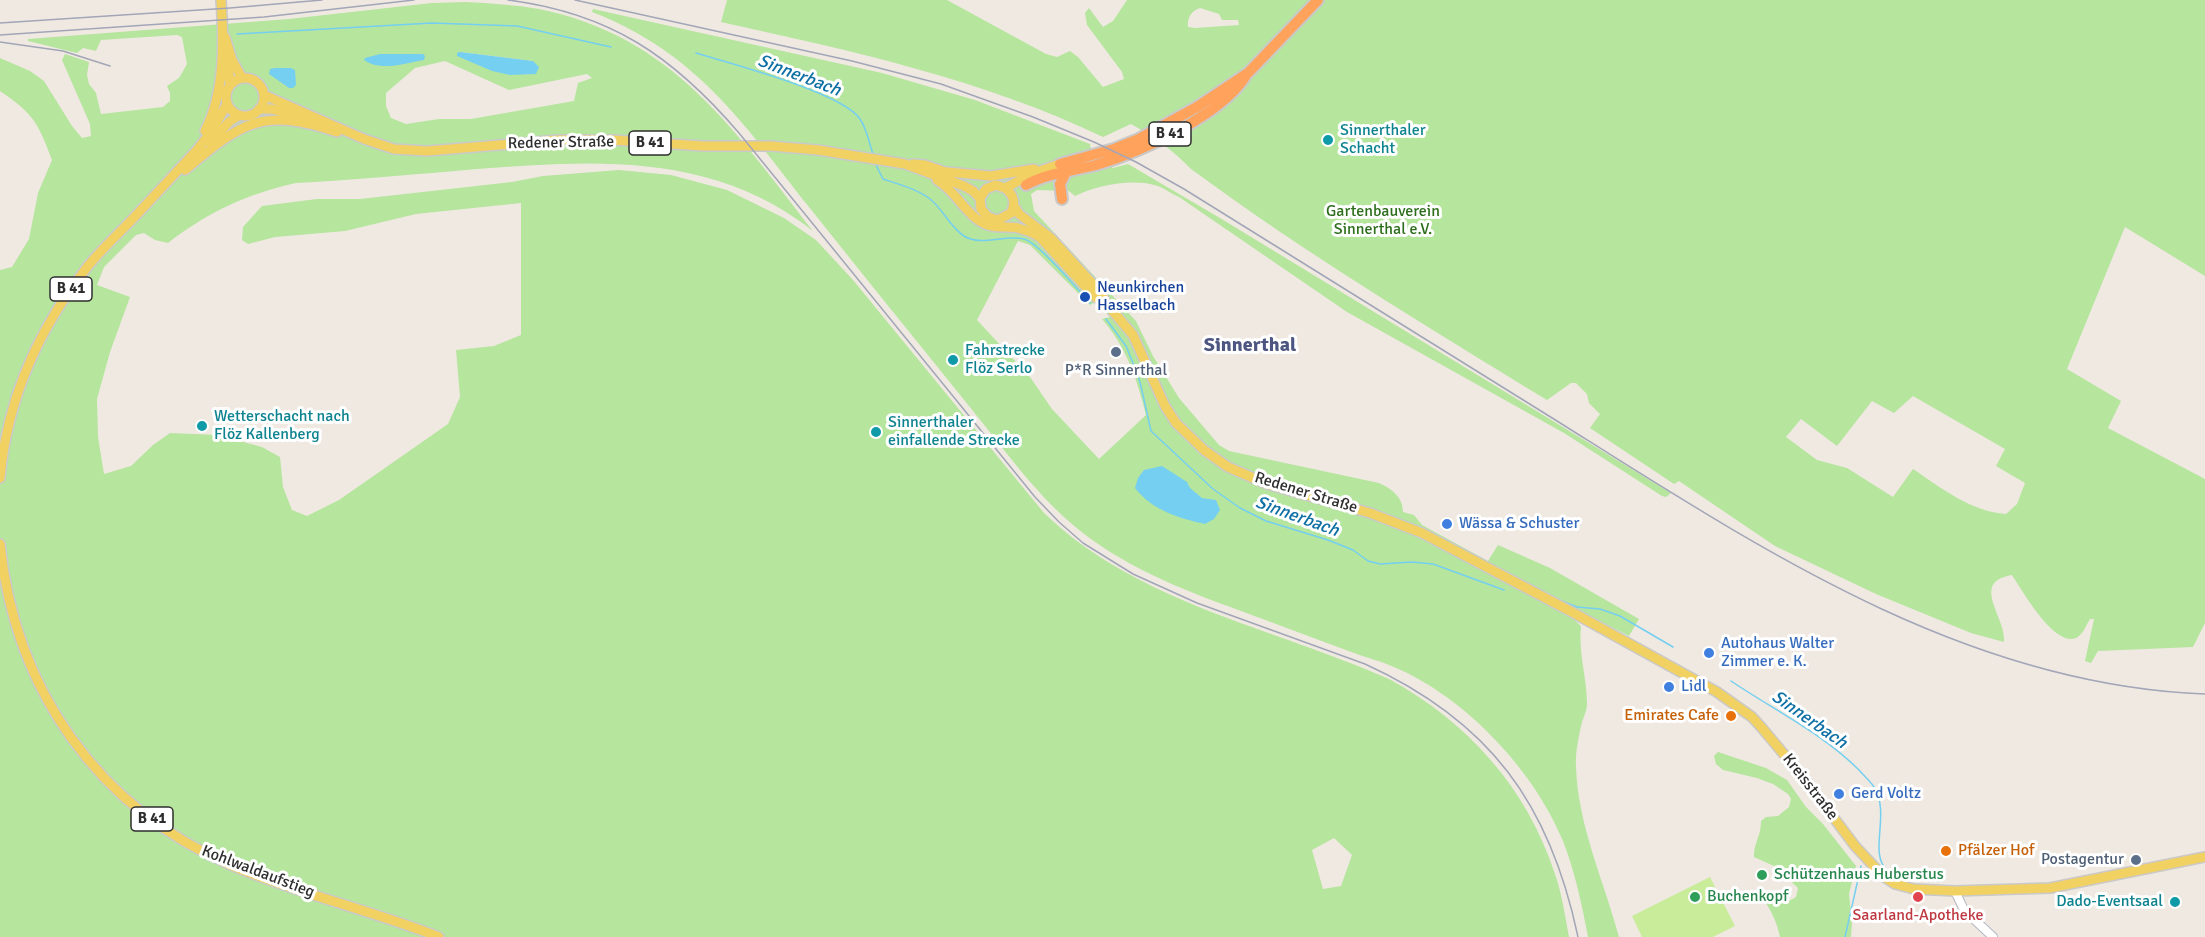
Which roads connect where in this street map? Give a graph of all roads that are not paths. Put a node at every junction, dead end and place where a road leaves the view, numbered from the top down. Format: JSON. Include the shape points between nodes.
{"nodes":[{"id":1,"x":221,"y":0,"type":"edge"},
{"id":2,"x":1318,"y":0,"type":"edge"},
{"id":3,"x":223,"y":25,"type":"junction"},
{"id":4,"x":225,"y":37,"type":"junction"},
{"id":5,"x":242,"y":78,"type":"junction"},
{"id":6,"x":230,"y":84,"type":"junction"},
{"id":7,"x":264,"y":95,"type":"junction"},
{"id":8,"x":227,"y":104,"type":"junction"},
{"id":9,"x":260,"y":109,"type":"junction"},
{"id":10,"x":240,"y":115,"type":"junction"},
{"id":11,"x":360,"y":140,"type":"junction"},
{"id":12,"x":381,"y":146,"type":"junction"},
{"id":13,"x":905,"y":164,"type":"junction"},
{"id":14,"x":1063,"y":168,"type":"junction"},
{"id":15,"x":917,"y":169,"type":"junction"},
{"id":16,"x":184,"y":171,"type":"junction"},
{"id":17,"x":946,"y":172,"type":"junction"},
{"id":18,"x":174,"y":174,"type":"junction"},
{"id":19,"x":1050,"y":176,"type":"junction"},
{"id":20,"x":1060,"y":184,"type":"junction"},
{"id":21,"x":1026,"y":185,"type":"junction"},
{"id":22,"x":1005,"y":188,"type":"junction"},
{"id":23,"x":986,"y":189,"type":"junction"},
{"id":24,"x":980,"y":198,"type":"junction"},
{"id":25,"x":1062,"y":199,"type":"dead end"},
{"id":26,"x":1014,"y":203,"type":"junction"},
{"id":27,"x":141,"y":210,"type":"junction"},
{"id":28,"x":1008,"y":215,"type":"junction"},
{"id":29,"x":1037,"y":226,"type":"junction"},
{"id":30,"x":1040,"y":237,"type":"junction"},
{"id":31,"x":1106,"y":303,"type":"junction"},
{"id":32,"x":0,"y":478,"type":"edge"},
{"id":33,"x":0,"y":544,"type":"edge"},
{"id":34,"x":1570,"y":611,"type":"joint"},
{"id":35,"x":2205,"y":857,"type":"edge"},
{"id":36,"x":2205,"y":863,"type":"edge"},
{"id":37,"x":2065,"y":885,"type":"junction"},
{"id":38,"x":1955,"y":891,"type":"junction"},
{"id":39,"x":438,"y":937,"type":"edge"},
{"id":40,"x":1993,"y":937,"type":"edge"}],
"edges":[{"from":1,"to":3,"type":"main road"},
{"from":2,"to":14,"type":"highway","number":"B 41","via":[[1221,102],[1172,133],[1120,156]]},
{"from":3,"to":4,"type":"main road"},
{"from":3,"to":18,"type":"main road","number":"B 41","via":[[218,90],[210,123]]},
{"from":4,"to":5,"type":"main road"},
{"from":4,"to":6,"type":"main road"},
{"from":5,"to":6,"type":"main road"},
{"from":5,"to":7,"type":"main road","number":"B 41","via":[[259,84]]},
{"from":6,"to":8,"type":"main road","number":"B 41"},
{"from":7,"to":9,"type":"main road"},
{"from":7,"to":12,"type":"main road","name":"Redener Straße","number":"B 41"},
{"from":8,"to":10,"type":"main road"},
{"from":8,"to":18,"type":"main road","number":"B 41","via":[[204,141]]},
{"from":9,"to":10,"type":"main road","number":"B 41"},
{"from":9,"to":11,"type":"main road","via":[[290,113]]},
{"from":10,"to":16,"type":"main road","number":"B 41"},
{"from":11,"to":12,"type":"main road","number":"B 41"},
{"from":11,"to":16,"type":"main road","number":"B 41","via":[[295,120],[267,120],[221,140]]},
{"from":12,"to":13,"type":"main road","name":"Redener Straße","number":"B 41","via":[[427,151],[558,140],[771,146]]},
{"from":13,"to":15,"type":"main road","name":"Redener Straße","number":"B 41"},
{"from":13,"to":17,"type":"main road","name":"Redener Straße","number":"B 41"},
{"from":14,"to":17,"type":"main road","number":"B 41","via":[[991,176]]},
{"from":14,"to":19,"type":"highway","number":"B 41"},
{"from":14,"to":20,"type":"highway"},
{"from":14,"to":22,"type":"main road","number":"B 41","via":[[1034,173]]},
{"from":15,"to":24,"type":"main road","name":"Redener Straße","number":"B 41","via":[[964,186]]},
{"from":15,"to":30,"type":"main road","via":[[946,186],[968,212],[985,224]]},
{"from":16,"to":27,"type":"main road","number":"B 41"},
{"from":17,"to":23,"type":"main road","name":"Redener Straße","number":"B 41"},
{"from":18,"to":27,"type":"main road","number":"B 41"},
{"from":19,"to":20,"type":"highway"},
{"from":19,"to":21,"type":"highway","number":"B 41"},
{"from":20,"to":25,"type":"highway"},
{"from":21,"to":26,"type":"main road","number":"B 41","via":[[1016,193]]},
{"from":21,"to":29,"type":"main road","via":[[1020,207]]},
{"from":22,"to":23,"type":"main road","number":"B 41","via":[[996,185]]},
{"from":22,"to":26,"type":"main road","via":[[1011,192]]},
{"from":23,"to":24,"type":"main road"},
{"from":24,"to":28,"type":"main road","number":"B 41","via":[[981,209],[988,217],[998,220]]},
{"from":26,"to":28,"type":"main road","number":"B 41"},
{"from":26,"to":29,"type":"main road","name":"Redener Straße","via":[[1019,214]]},
{"from":27,"to":32,"type":"main road","number":"B 41","via":[[89,264],[34,350],[10,418]]},
{"from":28,"to":30,"type":"main road","name":"Redener Straße"},
{"from":29,"to":31,"type":"main road","name":"Redener Straße"},
{"from":30,"to":31,"type":"main road","name":"Redener Straße","via":[[1095,297]]},
{"from":31,"to":34,"type":"main road","name":"Redener Straße","via":[[1133,334],[1176,423],[1218,460],[1268,484],[1414,530]]},
{"from":33,"to":39,"type":"main road","name":"Kohlwaldaufstieg","number":"B 41","via":[[17,630],[35,678],[73,741],[112,787],[161,825],[232,866]]},
{"from":34,"to":38,"type":"main road","name":"Kreisstraße","via":[[1717,692],[1752,717],[1855,846],[1894,884]]},
{"from":35,"to":37,"type":"main road","name":"Kreisstraße"},
{"from":36,"to":37,"type":"main road","name":"Kreisstraße"},
{"from":37,"to":38,"type":"main road","name":"Kreisstraße"},
{"from":38,"to":40,"type":"street","via":[[1964,910]]}]}
